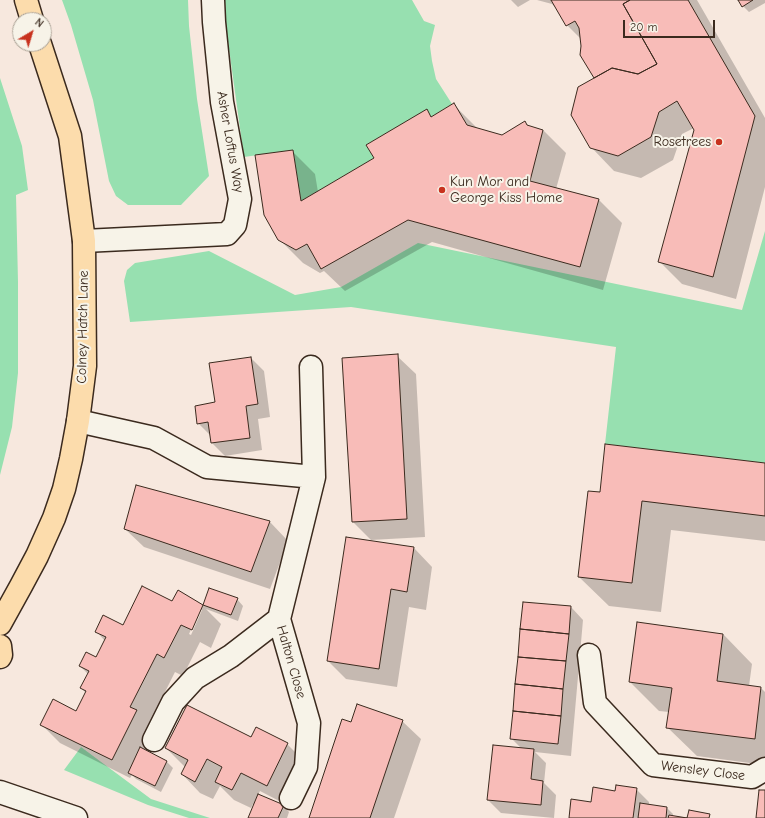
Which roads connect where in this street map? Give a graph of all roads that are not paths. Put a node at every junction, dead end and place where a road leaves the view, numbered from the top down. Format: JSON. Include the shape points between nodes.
{"nodes":[{"id":1,"x":26,"y":0,"type":"edge"},
{"id":2,"x":213,"y":0,"type":"edge"},
{"id":3,"x":30,"y":12,"type":"edge"},
{"id":4,"x":43,"y":52,"type":"edge"},
{"id":5,"x":84,"y":241,"type":"junction"},
{"id":6,"x":311,"y":367,"type":"dead end"},
{"id":7,"x":78,"y":421,"type":"junction"},
{"id":8,"x":314,"y":477,"type":"junction"},
{"id":9,"x":279,"y":619,"type":"junction"},
{"id":10,"x":0,"y":624,"type":"edge"},
{"id":11,"x":0,"y":646,"type":"edge"},
{"id":12,"x":589,"y":655,"type":"dead end"},
{"id":13,"x":0,"y":657,"type":"edge"},
{"id":14,"x":154,"y":740,"type":"dead end"},
{"id":15,"x":765,"y":769,"type":"edge"},
{"id":16,"x":0,"y":792,"type":"edge"},
{"id":17,"x":292,"y":798,"type":"dead end"},
{"id":18,"x":76,"y":818,"type":"edge"}],
"edges":[{"from":1,"to":3,"type":"main road"},
{"from":2,"to":5,"type":"street","name":"Asher Loftus Way","via":[[222,102],[240,199],[235,225],[226,234]]},
{"from":4,"to":5,"type":"main road","name":"Colney Hatch Lane","via":[[70,136]]},
{"from":5,"to":7,"type":"main road","name":"Colney Hatch Lane","via":[[85,366]]},
{"from":6,"to":8,"type":"street","name":"Halton Close"},
{"from":7,"to":8,"type":"street","via":[[154,438],[207,466]]},
{"from":7,"to":10,"type":"main road","name":"Colney Hatch Lane","via":[[64,488],[54,518],[37,556]]},
{"from":8,"to":9,"type":"street","name":"Halton Close"},
{"from":9,"to":14,"type":"street","via":[[232,656],[195,678],[173,702]]},
{"from":9,"to":17,"type":"street","name":"Halton Close","via":[[308,724],[306,767]]},
{"from":11,"to":13,"type":"main road"},
{"from":12,"to":15,"type":"street","name":"Wensley Close","via":[[595,703],[653,765],[752,777]]},
{"from":16,"to":18,"type":"street"}]}
